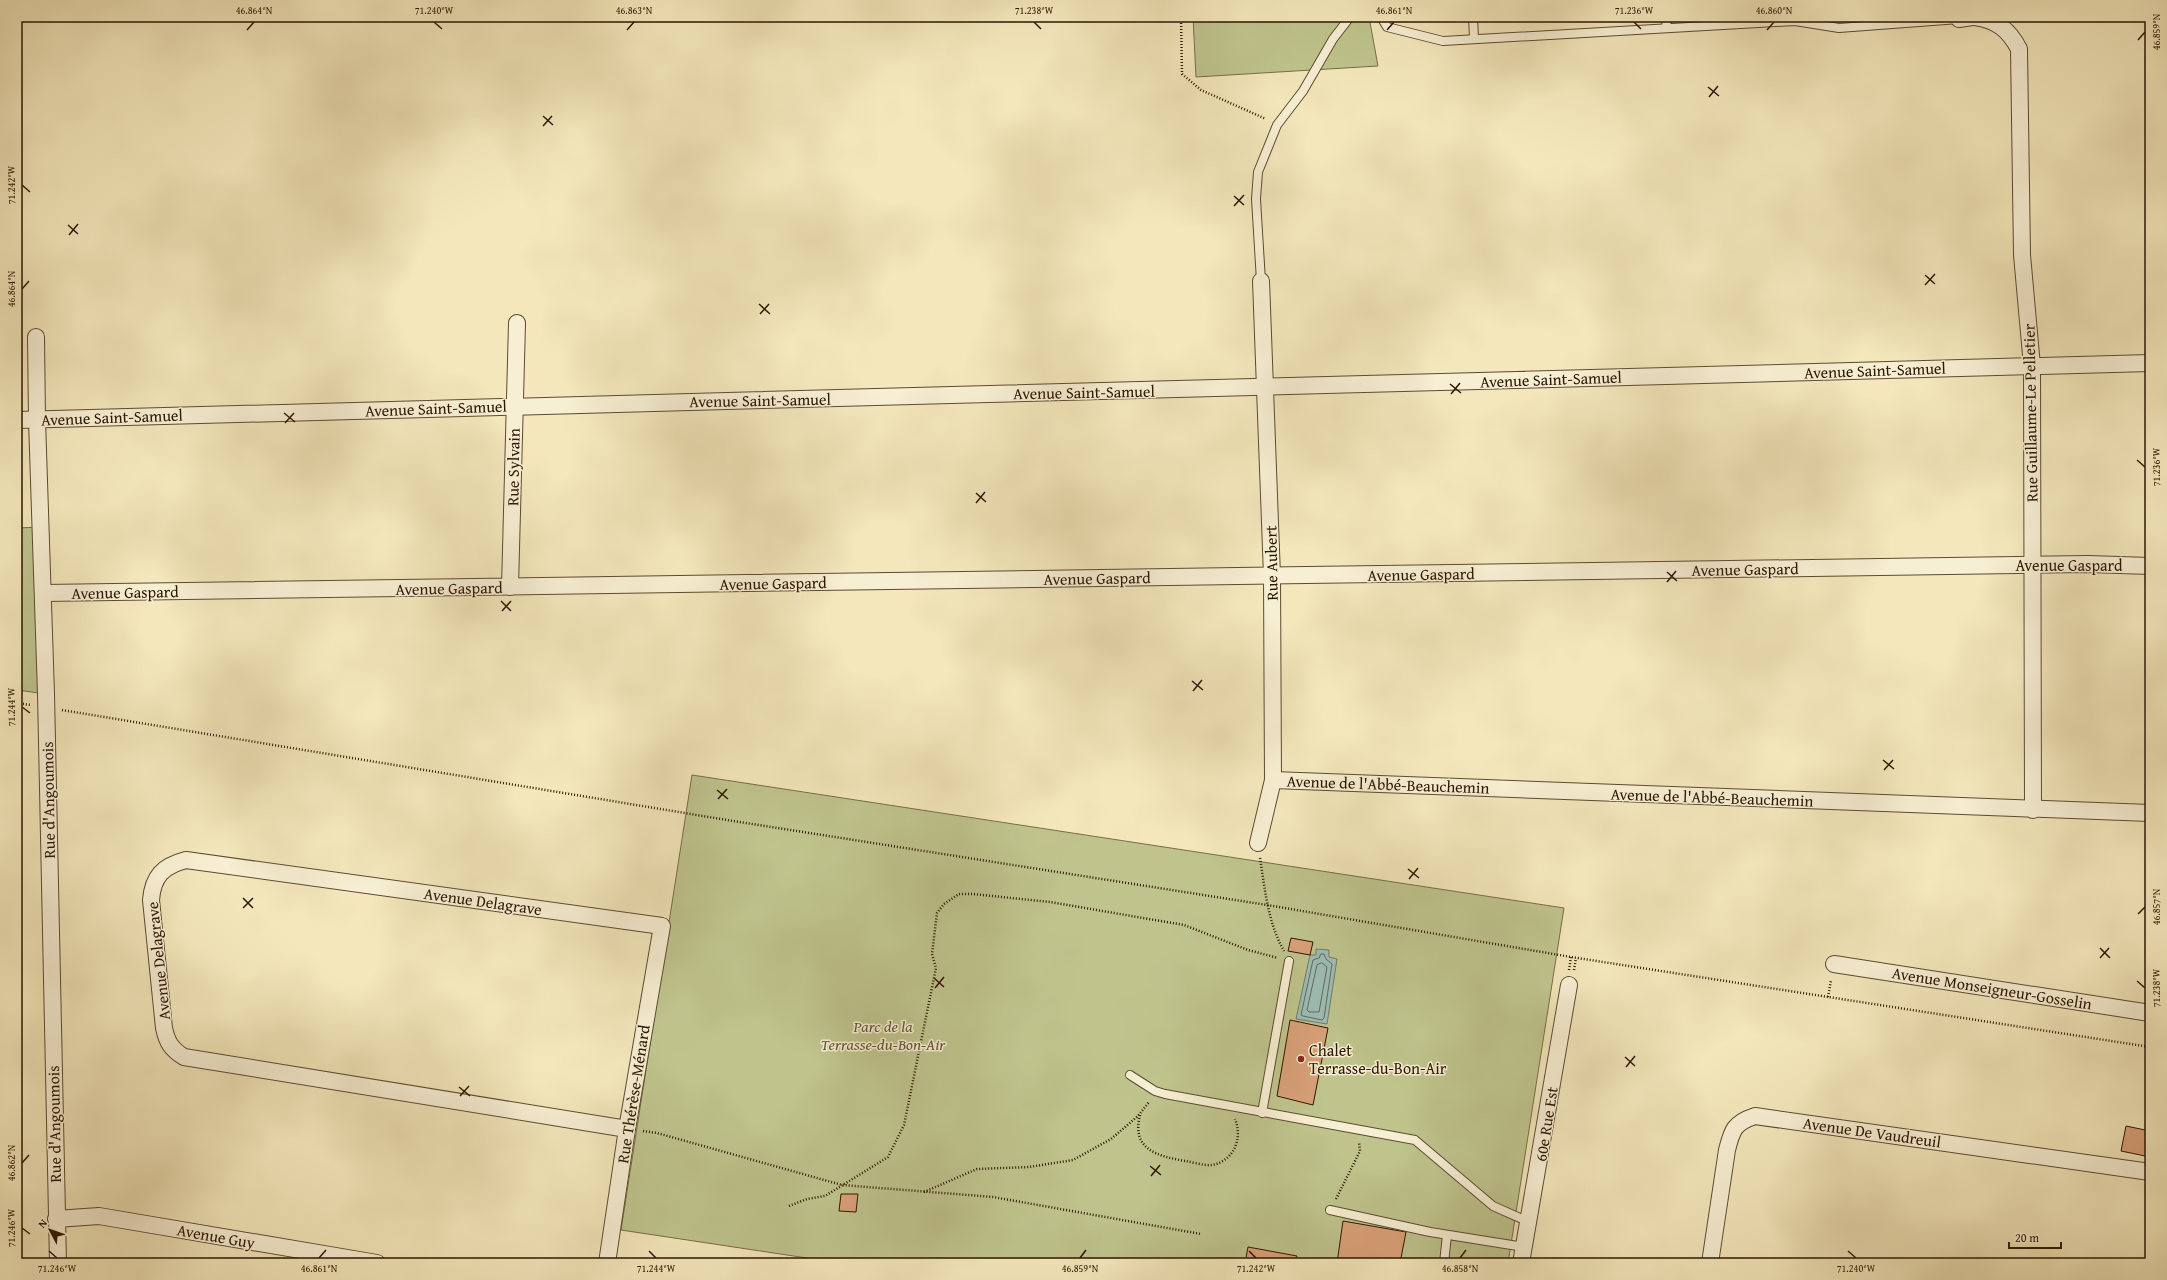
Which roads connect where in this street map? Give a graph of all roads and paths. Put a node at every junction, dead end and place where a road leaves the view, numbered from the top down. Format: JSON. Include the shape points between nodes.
{"nodes":[{"id":1,"x":1181,"y":17,"type":"edge"},
{"id":2,"x":1350,"y":17,"type":"edge"},
{"id":3,"x":1381,"y":17,"type":"edge"},
{"id":4,"x":1473,"y":17,"type":"edge"},
{"id":5,"x":1667,"y":17,"type":"edge"},
{"id":6,"x":1969,"y":18,"type":"edge"},
{"id":7,"x":1795,"y":19,"type":"edge"},
{"id":8,"x":1818,"y":20,"type":"edge"},
{"id":9,"x":1666,"y":28,"type":"junction"},
{"id":10,"x":1474,"y":38,"type":"junction"},
{"id":11,"x":1277,"y":125,"type":"junction"},
{"id":12,"x":1261,"y":281,"type":"joint"},
{"id":13,"x":517,"y":323,"type":"dead end"},
{"id":14,"x":36,"y":337,"type":"dead end"},
{"id":15,"x":2150,"y":363,"type":"edge"},
{"id":16,"x":2032,"y":366,"type":"junction"},
{"id":17,"x":1266,"y":388,"type":"junction"},
{"id":18,"x":514,"y":406,"type":"junction"},
{"id":19,"x":17,"y":420,"type":"edge"},
{"id":20,"x":36,"y":420,"type":"junction"},
{"id":21,"x":2032,"y":565,"type":"junction"},
{"id":22,"x":2150,"y":566,"type":"edge"},
{"id":23,"x":1272,"y":576,"type":"junction"},
{"id":24,"x":510,"y":587,"type":"junction"},
{"id":25,"x":43,"y":593,"type":"junction"},
{"id":26,"x":17,"y":703,"type":"edge"},
{"id":27,"x":46,"y":708,"type":"junction"},
{"id":28,"x":1273,"y":780,"type":"junction"},
{"id":29,"x":2032,"y":810,"type":"junction"},
{"id":30,"x":2150,"y":813,"type":"edge"},
{"id":31,"x":1258,"y":843,"type":"joint"},
{"id":32,"x":1268,"y":905,"type":"junction"},
{"id":33,"x":662,"y":926,"type":"joint"},
{"id":34,"x":1289,"y":960,"type":"junction"},
{"id":35,"x":1834,"y":964,"type":"dead end"},
{"id":36,"x":1569,"y":985,"type":"dead end"},
{"id":37,"x":2150,"y":1013,"type":"edge"},
{"id":38,"x":2150,"y":1047,"type":"edge"},
{"id":39,"x":1130,"y":1075,"type":"dead end"},
{"id":40,"x":1220,"y":1105,"type":"junction"},
{"id":41,"x":1262,"y":1113,"type":"junction"},
{"id":42,"x":627,"y":1129,"type":"junction"},
{"id":43,"x":1357,"y":1130,"type":"junction"},
{"id":44,"x":2150,"y":1172,"type":"edge"},
{"id":45,"x":842,"y":1185,"type":"junction"},
{"id":46,"x":924,"y":1192,"type":"junction"},
{"id":47,"x":789,"y":1206,"type":"dead end"},
{"id":48,"x":1330,"y":1210,"type":"joint"},
{"id":49,"x":56,"y":1219,"type":"junction"},
{"id":50,"x":1530,"y":1222,"type":"junction"},
{"id":51,"x":1201,"y":1234,"type":"dead end"},
{"id":52,"x":1447,"y":1235,"type":"junction"},
{"id":53,"x":1523,"y":1255,"type":"edge"},
{"id":54,"x":58,"y":1263,"type":"edge"},
{"id":55,"x":377,"y":1263,"type":"edge"},
{"id":56,"x":607,"y":1263,"type":"edge"},
{"id":57,"x":1444,"y":1263,"type":"edge"},
{"id":58,"x":1710,"y":1263,"type":"edge"}],
"edges":[{"from":1,"to":11,"type":"path","via":[[1182,74],[1201,90]]},
{"from":2,"to":11,"type":"lane"},
{"from":3,"to":10,"type":"lane","via":[[1387,27],[1407,34],[1442,41]]},
{"from":4,"to":10,"type":"lane"},
{"from":5,"to":9,"type":"lane"},
{"from":6,"to":8,"type":"lane","via":[[1839,28]]},
{"from":6,"to":16,"type":"street","name":"Rue Guillaume-Le Pelletier","via":[[1988,19],[2001,26],[2012,36],[2019,49],[2022,255]]},
{"from":7,"to":8,"type":"lane"},
{"from":7,"to":9,"type":"lane"},
{"from":9,"to":10,"type":"lane"},
{"from":11,"to":12,"type":"lane","via":[[1258,172],[1256,199]]},
{"from":12,"to":17,"type":"street","name":"Rue Aubert"},
{"from":13,"to":18,"type":"street","name":"Rue Sylvain"},
{"from":14,"to":20,"type":"street","name":"Rue d'Angoumois"},
{"from":15,"to":16,"type":"street","name":"Avenue Saint-Samuel"},
{"from":16,"to":17,"type":"street","name":"Avenue Saint-Samuel"},
{"from":16,"to":21,"type":"street","name":"Rue Guillaume-Le Pelletier"},
{"from":17,"to":18,"type":"street","name":"Avenue Saint-Samuel"},
{"from":17,"to":23,"type":"street","name":"Rue Aubert"},
{"from":18,"to":20,"type":"street","name":"Avenue Saint-Samuel"},
{"from":18,"to":24,"type":"street","name":"Rue Sylvain"},
{"from":19,"to":20,"type":"street","name":"Avenue Saint-Samuel"},
{"from":20,"to":25,"type":"street","name":"Rue d'Angoumois"},
{"from":21,"to":22,"type":"street","name":"Avenue Gaspard"},
{"from":21,"to":23,"type":"street","name":"Avenue Gaspard"},
{"from":21,"to":29,"type":"street","name":"Rue Guillaume-Le Pelletier"},
{"from":23,"to":24,"type":"street","name":"Avenue Gaspard"},
{"from":23,"to":28,"type":"street","name":"Rue Aubert"},
{"from":24,"to":25,"type":"street","name":"Avenue Gaspard"},
{"from":25,"to":27,"type":"street","name":"Rue d'Angoumois"},
{"from":26,"to":27,"type":"path"},
{"from":27,"to":32,"type":"path"},
{"from":27,"to":49,"type":"street","name":"Rue d'Angoumois"},
{"from":28,"to":29,"type":"street","name":"Avenue de l'Abbé-Beauchemin"},
{"from":28,"to":31,"type":"street","name":"Rue Aubert"},
{"from":29,"to":30,"type":"street","name":"Avenue de l'Abbé-Beauchemin"},
{"from":31,"to":32,"type":"path"},
{"from":32,"to":34,"type":"path","via":[[1275,937]]},
{"from":32,"to":38,"type":"path","via":[[1571,957]]},
{"from":33,"to":42,"type":"street","name":"Rue Thérèse-Ménard"},
{"from":33,"to":42,"type":"street","name":"Avenue Delagrave","via":[[186,860],[171,864],[160,872],[152,886],[151,900],[167,1041],[184,1057]]},
{"from":34,"to":41,"type":"lane"},
{"from":34,"to":45,"type":"path","via":[[1248,950],[1184,925],[1050,902],[960,894],[944,904],[937,913],[932,954],[936,968],[904,1124],[888,1157]]},
{"from":35,"to":37,"type":"street","name":"Avenue Monseigneur-Gosselin"},
{"from":36,"to":50,"type":"street","name":"60e Rue Est"},
{"from":39,"to":40,"type":"lane","via":[[1155,1091]]},
{"from":40,"to":41,"type":"lane"},
{"from":40,"to":46,"type":"path","via":[[1235,1119],[1239,1137],[1236,1148],[1221,1162],[1210,1165],[1160,1157],[1150,1152],[1138,1134],[1140,1113],[1111,1139],[1073,1160],[1029,1167],[977,1170]]},
{"from":41,"to":43,"type":"lane"},
{"from":42,"to":45,"type":"path","via":[[657,1133]]},
{"from":42,"to":56,"type":"street","name":"Rue Thérèse-Ménard"},
{"from":43,"to":48,"type":"path","via":[[1360,1151]]},
{"from":43,"to":50,"type":"lane","via":[[1415,1140],[1493,1206]]},
{"from":44,"to":58,"type":"street","name":"Avenue De Vaudreuil","via":[[1754,1116],[1741,1120],[1732,1131]]},
{"from":45,"to":46,"type":"path"},
{"from":45,"to":47,"type":"path","via":[[825,1196]]},
{"from":46,"to":51,"type":"path","via":[[993,1197]]},
{"from":48,"to":52,"type":"lane"},
{"from":49,"to":54,"type":"street","name":"Rue d'Angoumois"},
{"from":49,"to":55,"type":"street","name":"Avenue Guy","via":[[99,1216]]},
{"from":50,"to":53,"type":"street","name":"60e Rue Est"},
{"from":52,"to":53,"type":"lane"},
{"from":52,"to":57,"type":"lane"}]}
